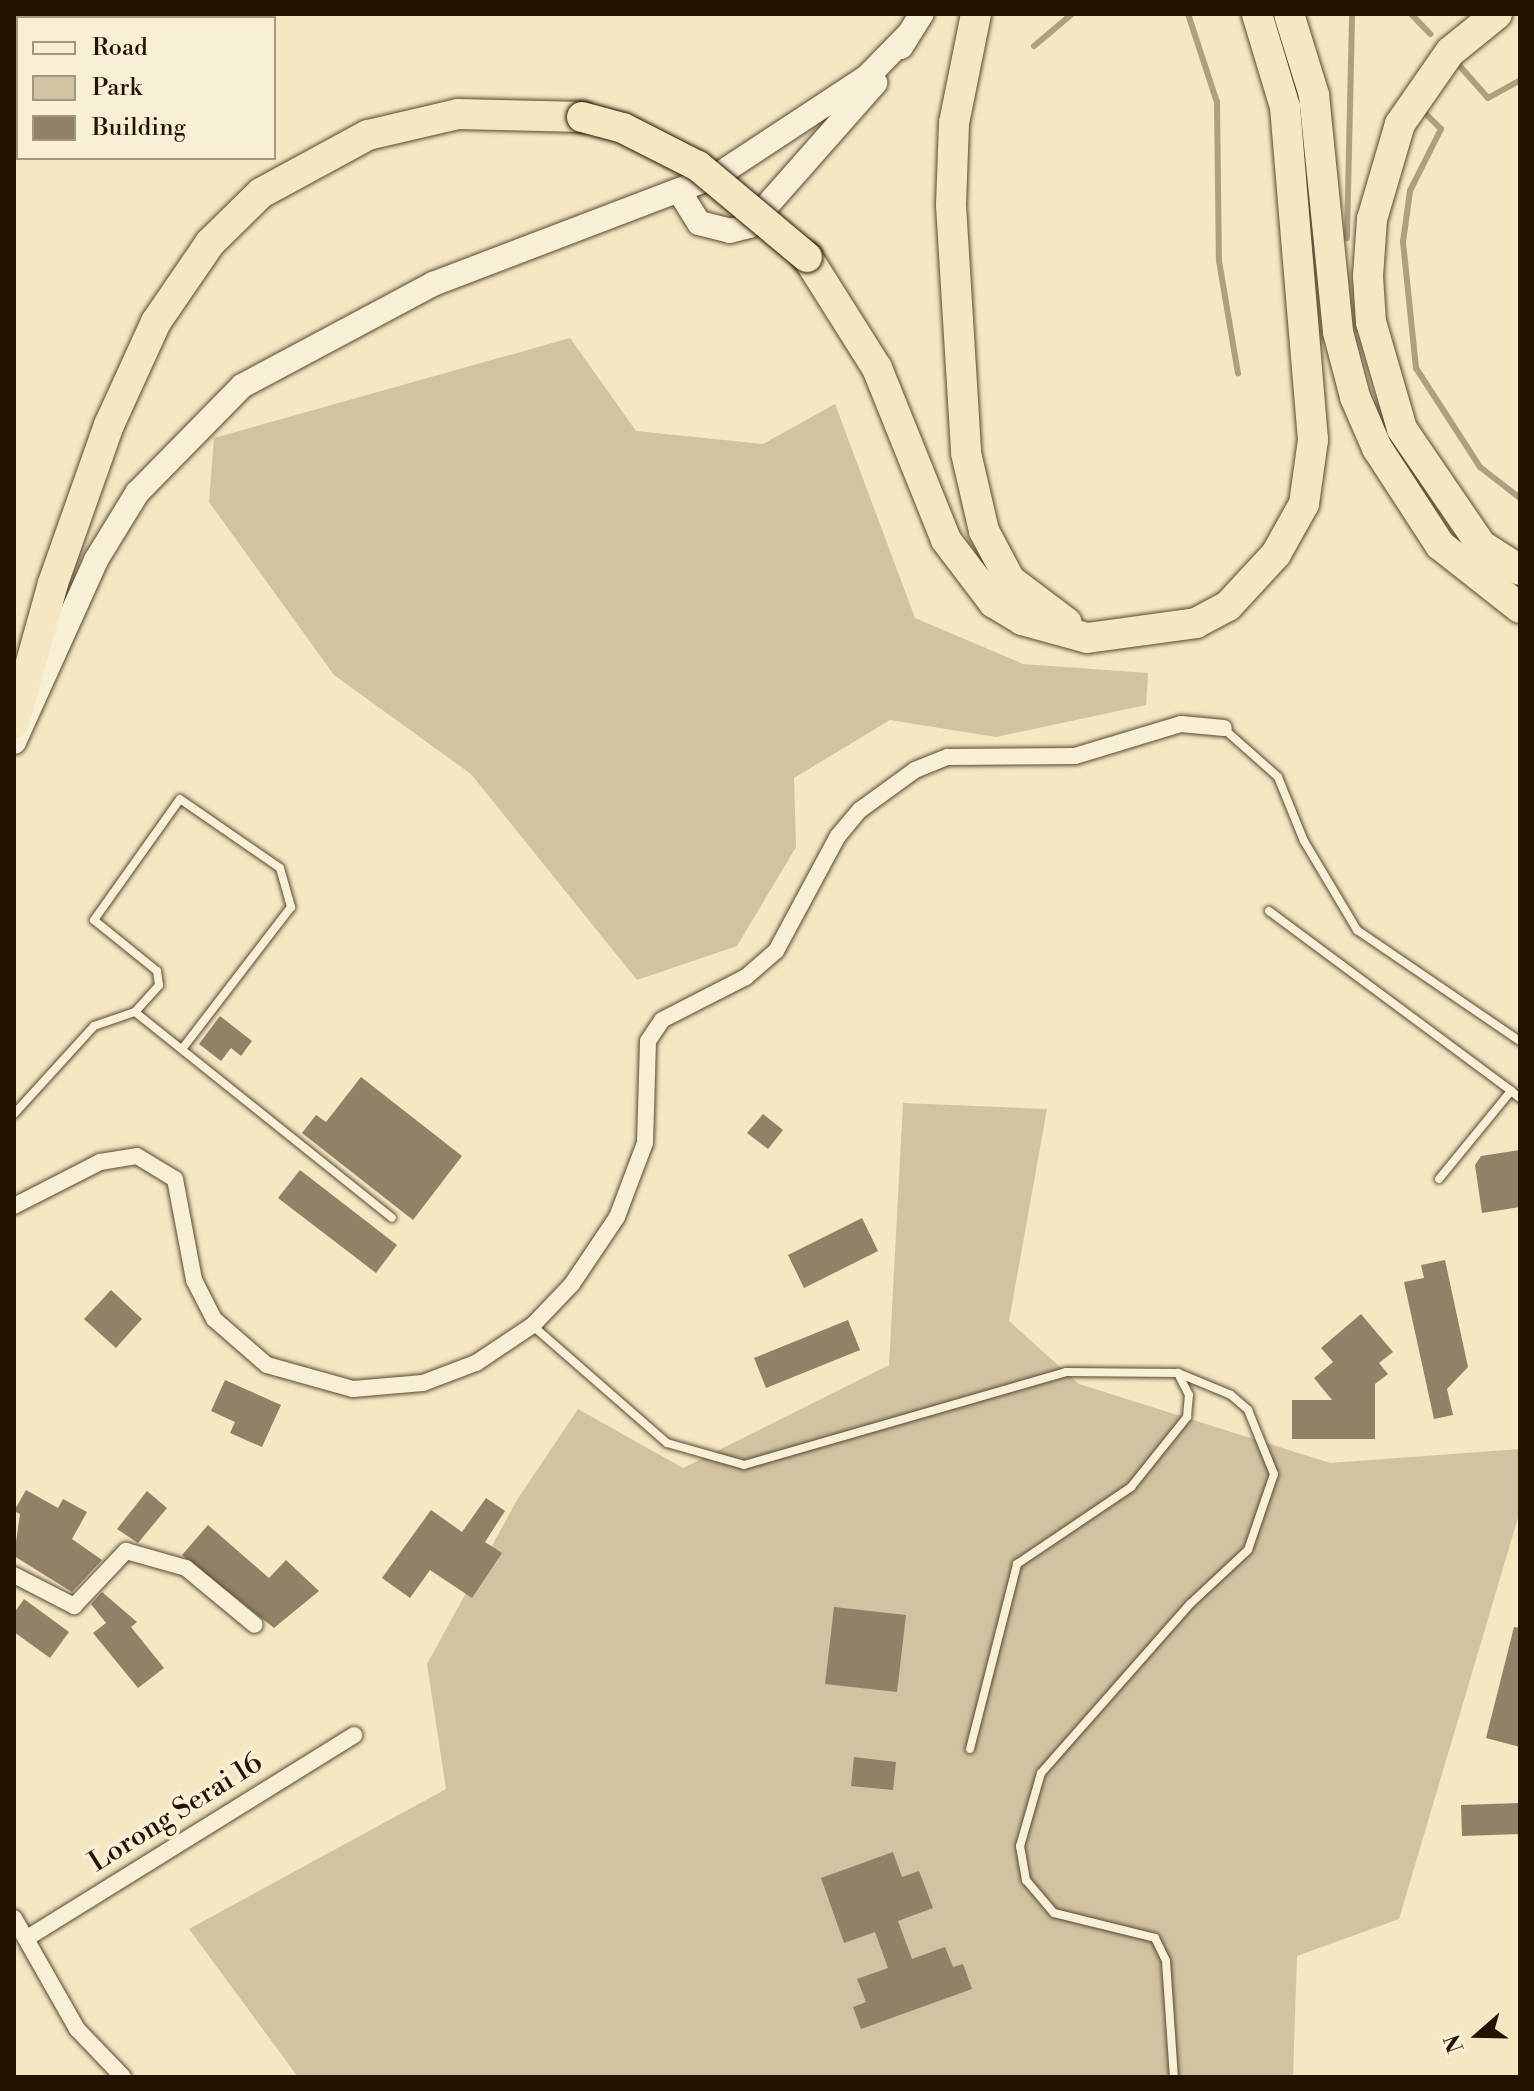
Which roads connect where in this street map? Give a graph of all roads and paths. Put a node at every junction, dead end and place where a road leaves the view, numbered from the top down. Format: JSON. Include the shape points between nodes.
{"nodes":[{"id":1,"x":922,"y":14,"type":"edge"},
{"id":2,"x":1257,"y":14,"type":"edge"},
{"id":3,"x":1289,"y":14,"type":"edge"},
{"id":4,"x":1497,"y":14,"type":"edge"},
{"id":5,"x":974,"y":24,"type":"edge"},
{"id":6,"x":908,"y":35,"type":"junction"},
{"id":7,"x":679,"y":191,"type":"junction"},
{"id":8,"x":1520,"y":570,"type":"edge"},
{"id":9,"x":1520,"y":608,"type":"edge"},
{"id":10,"x":1087,"y":638,"type":"junction"},
{"id":11,"x":14,"y":723,"type":"edge"},
{"id":12,"x":1224,"y":728,"type":"joint"},
{"id":13,"x":14,"y":742,"type":"edge"},
{"id":14,"x":1269,"y":911,"type":"dead end"},
{"id":15,"x":135,"y":1012,"type":"junction"},
{"id":16,"x":1520,"y":1041,"type":"edge"},
{"id":17,"x":182,"y":1049,"type":"junction"},
{"id":18,"x":1511,"y":1091,"type":"junction"},
{"id":19,"x":1520,"y":1098,"type":"edge"},
{"id":20,"x":14,"y":1114,"type":"edge"},
{"id":21,"x":1439,"y":1179,"type":"dead end"},
{"id":22,"x":14,"y":1206,"type":"edge"},
{"id":23,"x":392,"y":1218,"type":"dead end"},
{"id":24,"x":533,"y":1325,"type":"junction"},
{"id":25,"x":1178,"y":1373,"type":"junction"},
{"id":26,"x":14,"y":1575,"type":"edge"},
{"id":27,"x":255,"y":1625,"type":"dead end"},
{"id":28,"x":354,"y":1735,"type":"dead end"},
{"id":29,"x":970,"y":1749,"type":"dead end"},
{"id":30,"x":14,"y":1918,"type":"edge"},
{"id":31,"x":27,"y":1938,"type":"junction"},
{"id":32,"x":123,"y":2077,"type":"edge"},
{"id":33,"x":1174,"y":2077,"type":"edge"}],
"edges":[{"from":1,"to":6,"type":"main road"},
{"from":2,"to":10,"type":"highway","via":[[1285,107],[1312,395],[1304,504],[1276,554],[1228,606],[1196,623]]},
{"from":3,"to":9,"type":"highway","via":[[1314,95],[1338,332],[1355,397],[1377,448],[1440,545]]},
{"from":4,"to":8,"type":"highway","via":[[1450,52],[1400,124],[1372,219],[1368,276],[1371,322],[1402,429],[1481,545]]},
{"from":5,"to":10,"type":"highway","via":[[954,123],[954,286],[977,507],[1010,580]]},
{"from":6,"to":7,"type":"main road","via":[[868,76],[776,142]]},
{"from":6,"to":7,"type":"main road","via":[[891,65],[755,222],[730,231],[707,227],[687,210]]},
{"from":7,"to":13,"type":"main road","via":[[433,284],[242,386],[137,493],[96,560]]},
{"from":10,"to":11,"type":"highway","bridge":true,"via":[[1022,620],[994,603],[968,573],[946,540],[877,368],[807,257],[698,166],[623,128],[582,117],[458,114],[368,135],[261,193],[210,243],[156,322],[109,425],[53,583]]},
{"from":12,"to":16,"type":"lane","via":[[1278,777],[1304,841],[1357,930]]},
{"from":12,"to":24,"type":"street","via":[[1181,724],[1075,756],[948,757],[915,770],[860,810],[838,836],[776,951],[746,977],[662,1020],[648,1041],[637,1173],[572,1284]]},
{"from":14,"to":18,"type":"lane"},
{"from":15,"to":17,"type":"lane"},
{"from":15,"to":17,"type":"lane","via":[[159,985],[157,971],[94,920],[180,799],[280,868],[291,907]]},
{"from":15,"to":20,"type":"lane","via":[[94,1026]]},
{"from":17,"to":23,"type":"lane"},
{"from":18,"to":19,"type":"lane"},
{"from":18,"to":21,"type":"lane"},
{"from":22,"to":24,"type":"street","via":[[100,1162],[137,1156],[165,1168],[181,1195],[194,1280],[214,1319],[267,1365],[331,1387],[423,1383],[513,1345]]},
{"from":24,"to":25,"type":"lane","via":[[667,1443],[744,1465],[1066,1372]]},
{"from":25,"to":29,"type":"lane","via":[[1189,1395],[1187,1417],[1131,1487],[1017,1564]]},
{"from":25,"to":33,"type":"lane","via":[[1231,1395],[1248,1410],[1270,1452],[1272,1496],[1248,1550],[1190,1604],[1041,1773],[1020,1846],[1026,1880],[1054,1913],[1155,1938],[1166,1961]]},
{"from":26,"to":27,"type":"street","via":[[74,1606],[126,1551],[186,1568]]},
{"from":28,"to":31,"type":"street","name":"Lorong Serai 16"},
{"from":30,"to":31,"type":"street"},
{"from":31,"to":32,"type":"street","via":[[77,2029]]}]}
